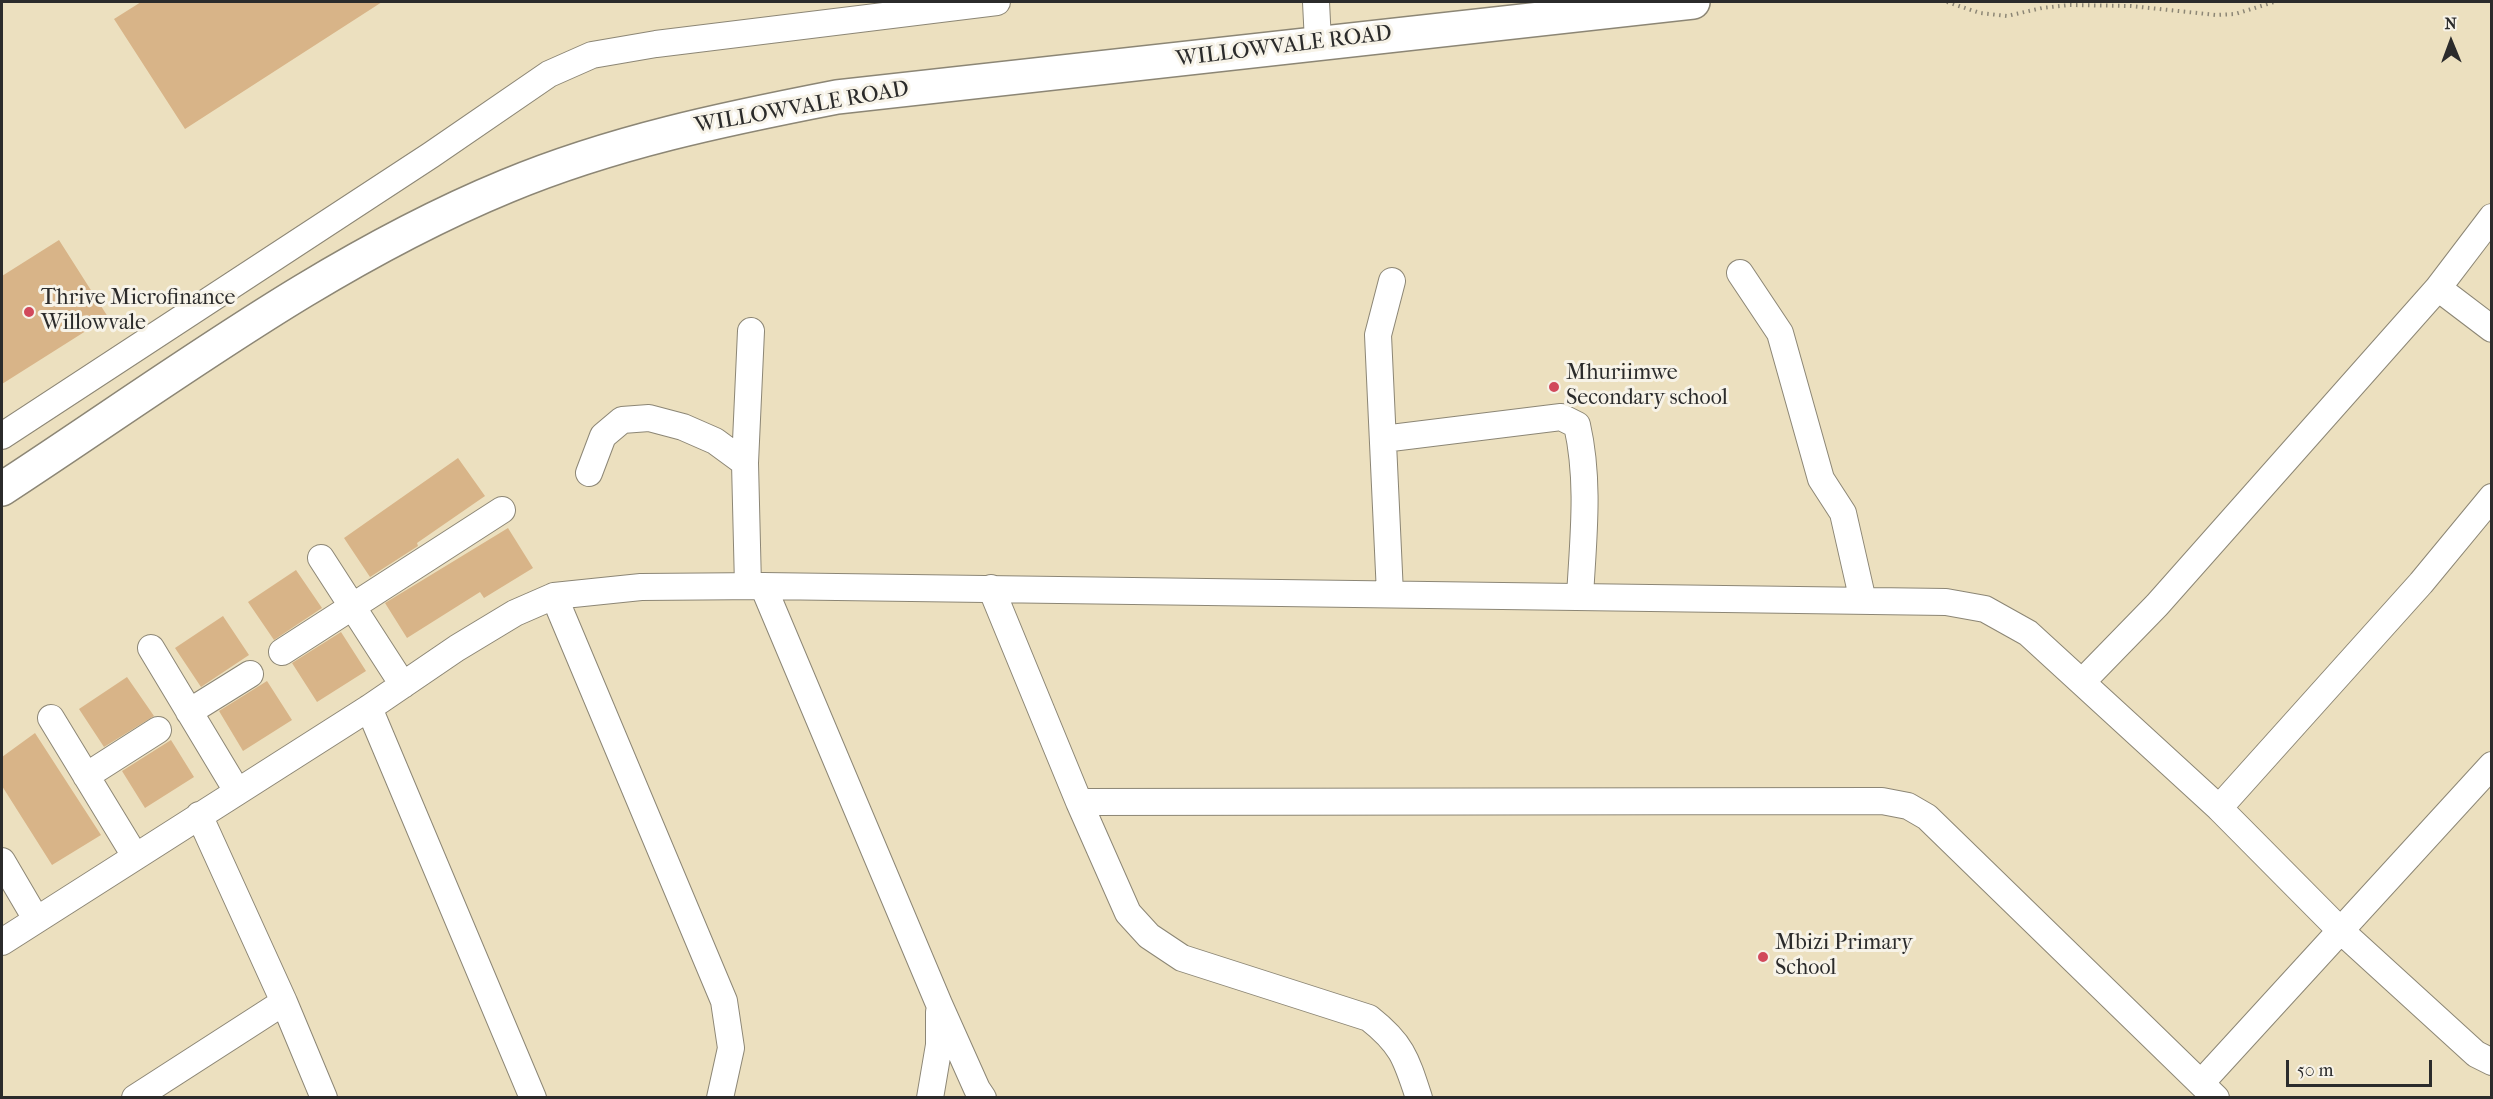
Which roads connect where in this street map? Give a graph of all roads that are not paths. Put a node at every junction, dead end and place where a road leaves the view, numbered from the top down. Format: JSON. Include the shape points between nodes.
{"nodes":[{"id":1,"x":997,"y":2,"type":"edge"},
{"id":2,"x":1316,"y":2,"type":"edge"},
{"id":3,"x":1693,"y":2,"type":"edge"},
{"id":4,"x":1318,"y":42,"type":"junction"},
{"id":5,"x":2492,"y":217,"type":"edge"},
{"id":6,"x":1740,"y":273,"type":"dead end"},
{"id":7,"x":1392,"y":281,"type":"dead end"},
{"id":8,"x":2438,"y":288,"type":"junction"},
{"id":9,"x":2492,"y":329,"type":"edge"},
{"id":10,"x":751,"y":331,"type":"dead end"},
{"id":11,"x":2,"y":436,"type":"edge"},
{"id":12,"x":1383,"y":439,"type":"junction"},
{"id":13,"x":745,"y":463,"type":"junction"},
{"id":14,"x":590,"y":473,"type":"dead end"},
{"id":15,"x":2,"y":489,"type":"edge"},
{"id":16,"x":2492,"y":497,"type":"edge"},
{"id":17,"x":502,"y":510,"type":"dead end"},
{"id":18,"x":321,"y":558,"type":"dead end"},
{"id":19,"x":755,"y":586,"type":"junction"},
{"id":20,"x":991,"y":588,"type":"junction"},
{"id":21,"x":1390,"y":594,"type":"junction"},
{"id":22,"x":554,"y":596,"type":"junction"},
{"id":23,"x":1580,"y":597,"type":"junction"},
{"id":24,"x":1863,"y":601,"type":"junction"},
{"id":25,"x":353,"y":608,"type":"junction"},
{"id":26,"x":151,"y":648,"type":"dead end"},
{"id":27,"x":282,"y":652,"type":"dead end"},
{"id":28,"x":250,"y":674,"type":"dead end"},
{"id":29,"x":2082,"y":682,"type":"junction"},
{"id":30,"x":403,"y":685,"type":"junction"},
{"id":31,"x":369,"y":708,"type":"junction"},
{"id":32,"x":189,"y":712,"type":"junction"},
{"id":33,"x":51,"y":718,"type":"dead end"},
{"id":34,"x":158,"y":730,"type":"dead end"},
{"id":35,"x":86,"y":776,"type":"junction"},
{"id":36,"x":2486,"y":782,"type":"edge"},
{"id":37,"x":237,"y":791,"type":"junction"},
{"id":38,"x":1079,"y":802,"type":"junction"},
{"id":39,"x":2219,"y":808,"type":"junction"},
{"id":40,"x":199,"y":814,"type":"junction"},
{"id":41,"x":135,"y":856,"type":"junction"},
{"id":42,"x":2,"y":861,"type":"edge"},
{"id":43,"x":36,"y":919,"type":"junction"},
{"id":44,"x":2340,"y":930,"type":"junction"},
{"id":45,"x":2,"y":942,"type":"edge"},
{"id":46,"x":284,"y":1002,"type":"junction"},
{"id":47,"x":939,"y":1004,"type":"junction"},
{"id":48,"x":2486,"y":1063,"type":"edge"},
{"id":49,"x":2209,"y":1090,"type":"edge"},
{"id":50,"x":135,"y":1098,"type":"edge"},
{"id":51,"x":324,"y":1098,"type":"edge"},
{"id":52,"x":532,"y":1098,"type":"edge"},
{"id":53,"x":720,"y":1098,"type":"edge"},
{"id":54,"x":930,"y":1098,"type":"edge"},
{"id":55,"x":983,"y":1098,"type":"edge"},
{"id":56,"x":1419,"y":1098,"type":"edge"}],
"edges":[{"from":1,"to":11,"type":"street","via":[[592,55],[508,100],[412,168]]},
{"from":2,"to":4,"type":"street"},
{"from":3,"to":4,"type":"main road","name":"WILLOWVALE ROAD"},
{"from":4,"to":15,"type":"main road","name":"WILLOWVALE ROAD","via":[[837,97],[719,120],[615,147],[507,186],[322,278]]},
{"from":5,"to":8,"type":"street"},
{"from":6,"to":24,"type":"street","via":[[1780,333],[1821,479],[1843,513]]},
{"from":7,"to":12,"type":"street","via":[[1378,335]]},
{"from":8,"to":9,"type":"street"},
{"from":8,"to":29,"type":"street","via":[[2157,605]]},
{"from":10,"to":13,"type":"street"},
{"from":12,"to":21,"type":"street"},
{"from":12,"to":23,"type":"street","via":[[1561,417],[1577,425],[1586,503]]},
{"from":13,"to":14,"type":"street","via":[[715,441],[649,418],[622,420],[603,436]]},
{"from":13,"to":19,"type":"street"},
{"from":16,"to":39,"type":"street","via":[[2421,583]]},
{"from":17,"to":25,"type":"street"},
{"from":18,"to":25,"type":"street"},
{"from":19,"to":20,"type":"street"},
{"from":19,"to":22,"type":"street","via":[[641,587]]},
{"from":19,"to":47,"type":"street"},
{"from":20,"to":21,"type":"street"},
{"from":20,"to":38,"type":"street"},
{"from":21,"to":23,"type":"street"},
{"from":22,"to":30,"type":"street","via":[[505,619]]},
{"from":22,"to":53,"type":"street","via":[[724,1001],[731,1048]]},
{"from":23,"to":24,"type":"street"},
{"from":24,"to":29,"type":"street","via":[[1946,602],[1985,609],[2028,633]]},
{"from":25,"to":27,"type":"street"},
{"from":25,"to":30,"type":"street"},
{"from":26,"to":32,"type":"street"},
{"from":28,"to":32,"type":"street"},
{"from":29,"to":39,"type":"street"},
{"from":30,"to":31,"type":"street"},
{"from":31,"to":37,"type":"street"},
{"from":31,"to":52,"type":"street"},
{"from":32,"to":37,"type":"street"},
{"from":33,"to":35,"type":"street"},
{"from":34,"to":35,"type":"street"},
{"from":35,"to":41,"type":"street"},
{"from":36,"to":44,"type":"street"},
{"from":37,"to":40,"type":"street"},
{"from":38,"to":49,"type":"street","via":[[1882,801],[1908,806],[1927,817]]},
{"from":38,"to":56,"type":"street","via":[[1128,913],[1149,936],[1182,958],[1369,1018],[1389,1034],[1404,1054]]},
{"from":39,"to":44,"type":"street"},
{"from":40,"to":41,"type":"street"},
{"from":40,"to":46,"type":"street"},
{"from":41,"to":43,"type":"street"},
{"from":42,"to":43,"type":"street"},
{"from":43,"to":45,"type":"street"},
{"from":44,"to":48,"type":"street"},
{"from":44,"to":49,"type":"street"},
{"from":46,"to":50,"type":"street"},
{"from":46,"to":51,"type":"street"},
{"from":47,"to":54,"type":"street","via":[[939,1045]]},
{"from":47,"to":55,"type":"street"}]}
